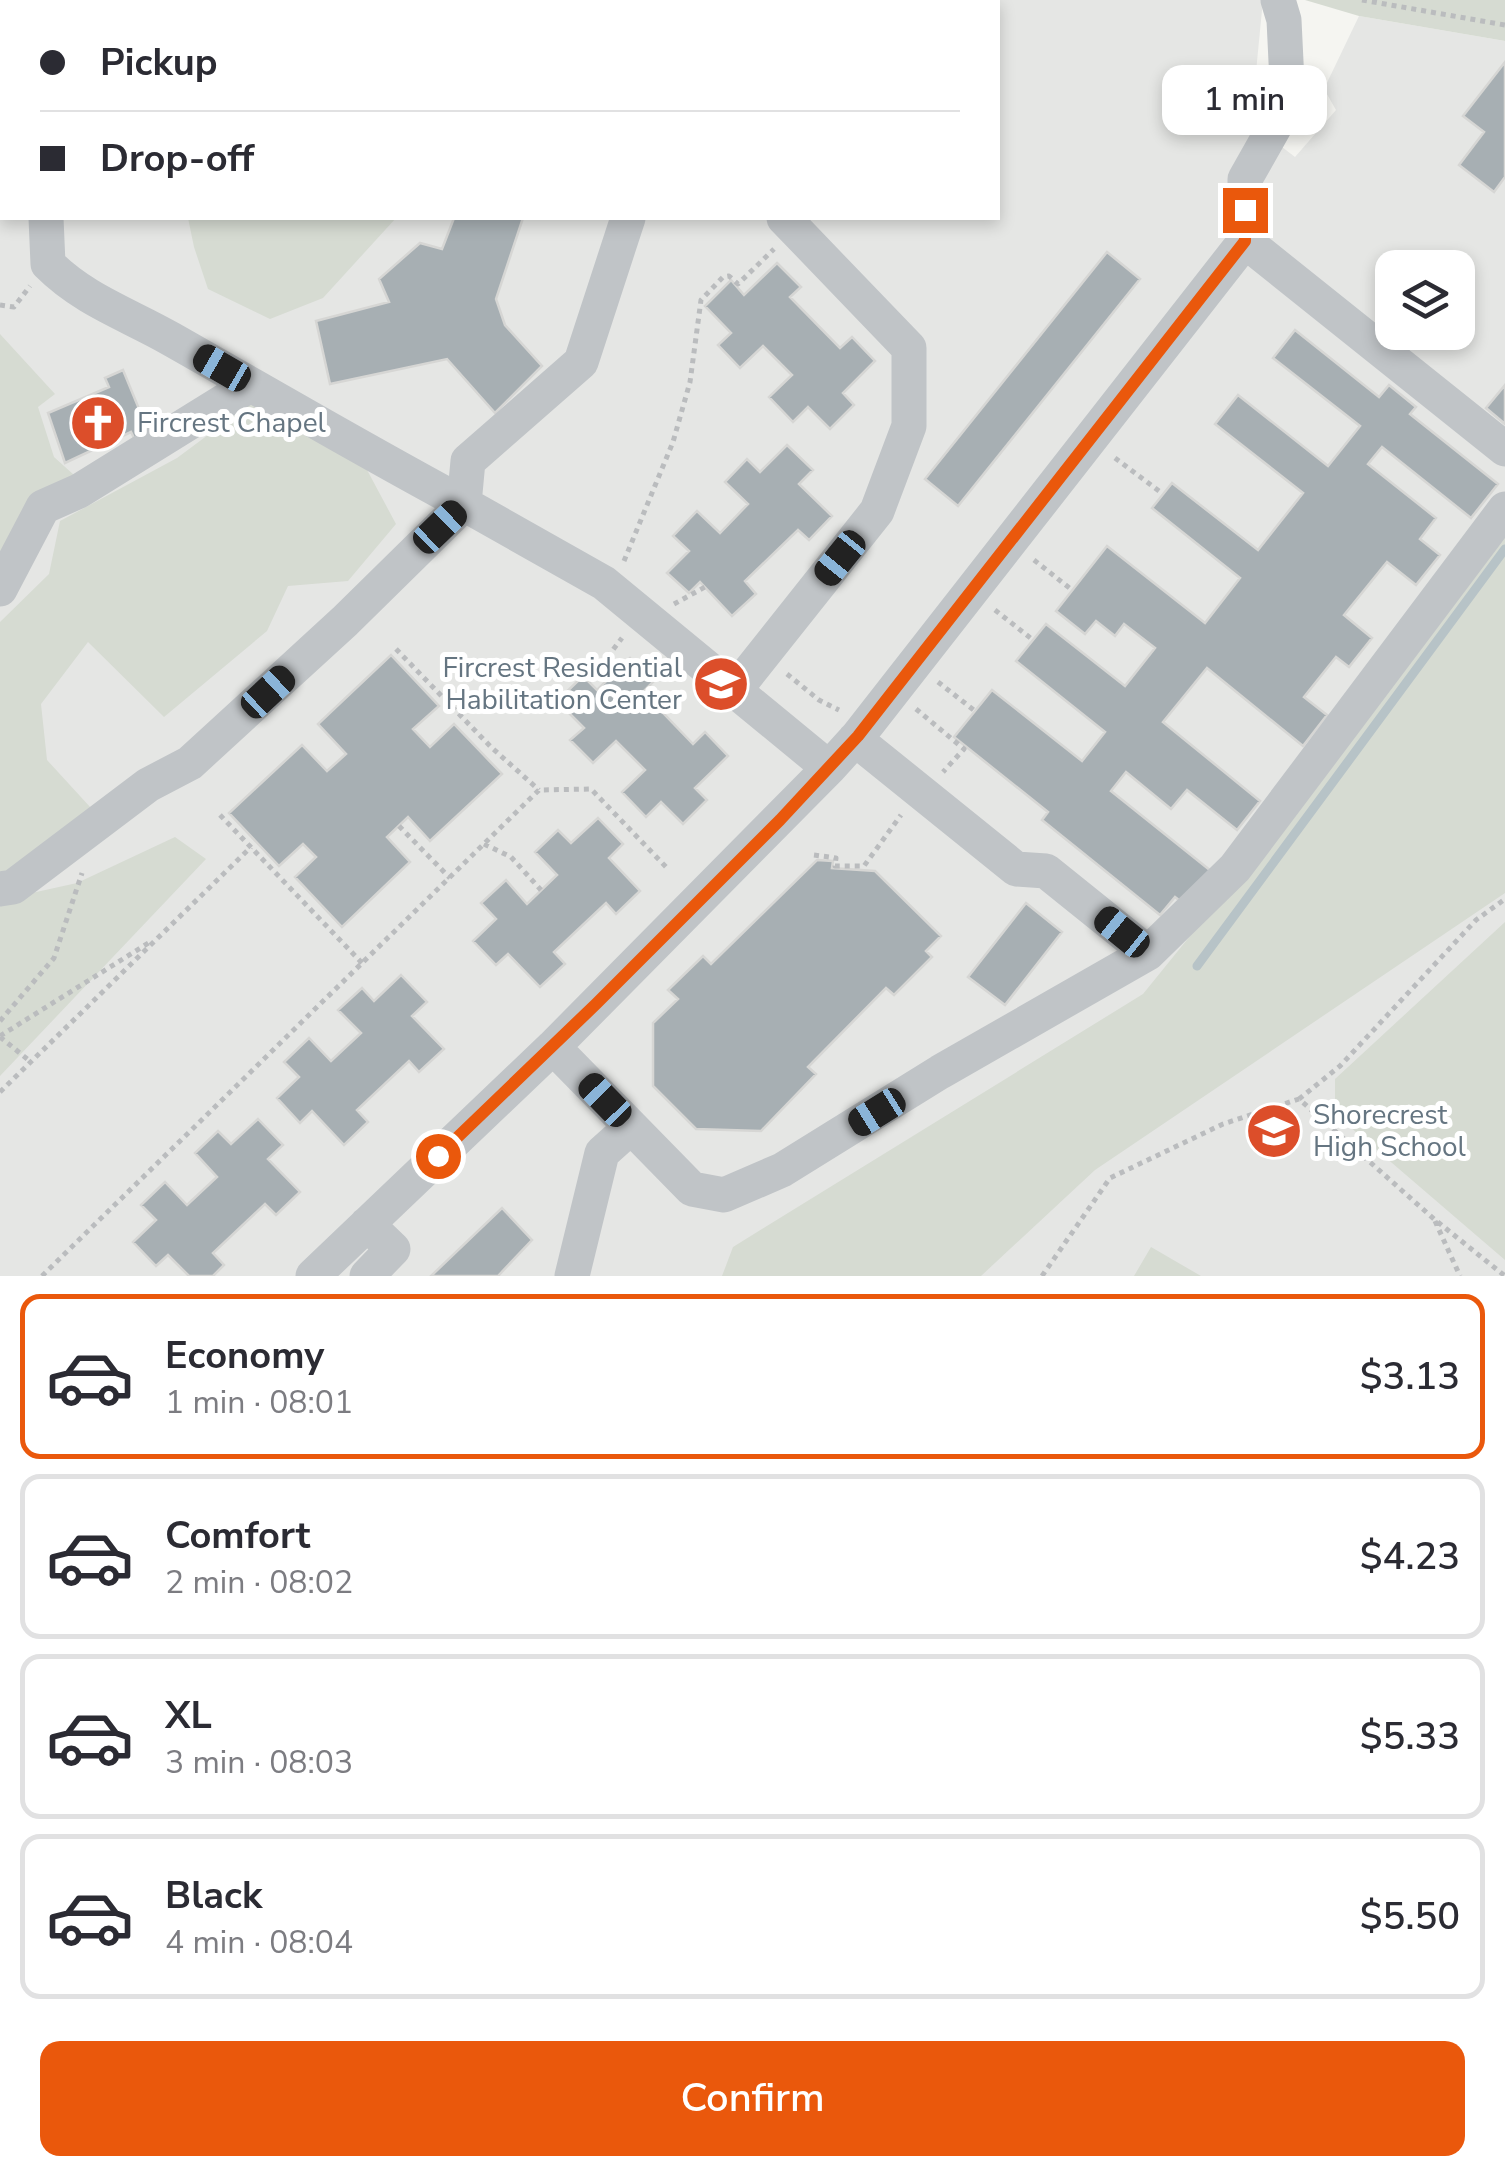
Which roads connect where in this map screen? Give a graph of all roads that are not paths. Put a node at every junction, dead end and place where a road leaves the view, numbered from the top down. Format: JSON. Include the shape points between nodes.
{"nodes":[{"id":1,"x":1278,"y":0,"type":"edge"},
{"id":2,"x":46,"y":220,"type":"edge"},
{"id":3,"x":627,"y":220,"type":"edge"},
{"id":4,"x":788,"y":225,"type":"edge"},
{"id":5,"x":1245,"y":241,"type":"junction"},
{"id":6,"x":250,"y":385,"type":"junction"},
{"id":7,"x":1505,"y":449,"type":"edge"},
{"id":8,"x":464,"y":504,"type":"junction"},
{"id":9,"x":1505,"y":510,"type":"edge"},
{"id":10,"x":0,"y":588,"type":"edge"},
{"id":11,"x":735,"y":690,"type":"junction"},
{"id":12,"x":853,"y":726,"type":"junction"},
{"id":13,"x":829,"y":768,"type":"junction"},
{"id":14,"x":0,"y":890,"type":"edge"},
{"id":15,"x":1148,"y":953,"type":"junction"},
{"id":16,"x":553,"y":1048,"type":"junction"},
{"id":17,"x":631,"y":1127,"type":"junction"},
{"id":18,"x":367,"y":1224,"type":"junction"},
{"id":19,"x":313,"y":1276,"type":"edge"},
{"id":20,"x":367,"y":1276,"type":"edge"},
{"id":21,"x":572,"y":1276,"type":"edge"}],
"edges":[{"from":1,"to":5,"type":"lane","via":[[1288,103],[1245,179]]},
{"from":2,"to":6,"type":"lane","via":[[48,264],[71,287]]},
{"from":3,"to":8,"type":"lane","via":[[580,362],[468,461]]},
{"from":4,"to":11,"type":"lane","via":[[909,348],[908,426],[878,510]]},
{"from":5,"to":7,"type":"lane"},
{"from":5,"to":12,"type":"lane"},
{"from":6,"to":8,"type":"lane"},
{"from":6,"to":10,"type":"lane","via":[[43,508]]},
{"from":8,"to":11,"type":"lane","via":[[604,583]]},
{"from":8,"to":14,"type":"lane","via":[[190,763],[148,785],[13,887]]},
{"from":9,"to":15,"type":"lane","via":[[1235,868]]},
{"from":11,"to":13,"type":"lane"},
{"from":12,"to":13,"type":"lane"},
{"from":12,"to":15,"type":"lane","via":[[1016,869],[1046,871]]},
{"from":13,"to":16,"type":"lane"},
{"from":15,"to":17,"type":"lane","via":[[782,1170],[724,1195],[692,1189]]},
{"from":16,"to":17,"type":"lane"},
{"from":16,"to":18,"type":"lane"},
{"from":17,"to":21,"type":"lane","via":[[602,1152]]},
{"from":18,"to":19,"type":"lane"},
{"from":18,"to":20,"type":"lane","via":[[393,1249]]}]}
